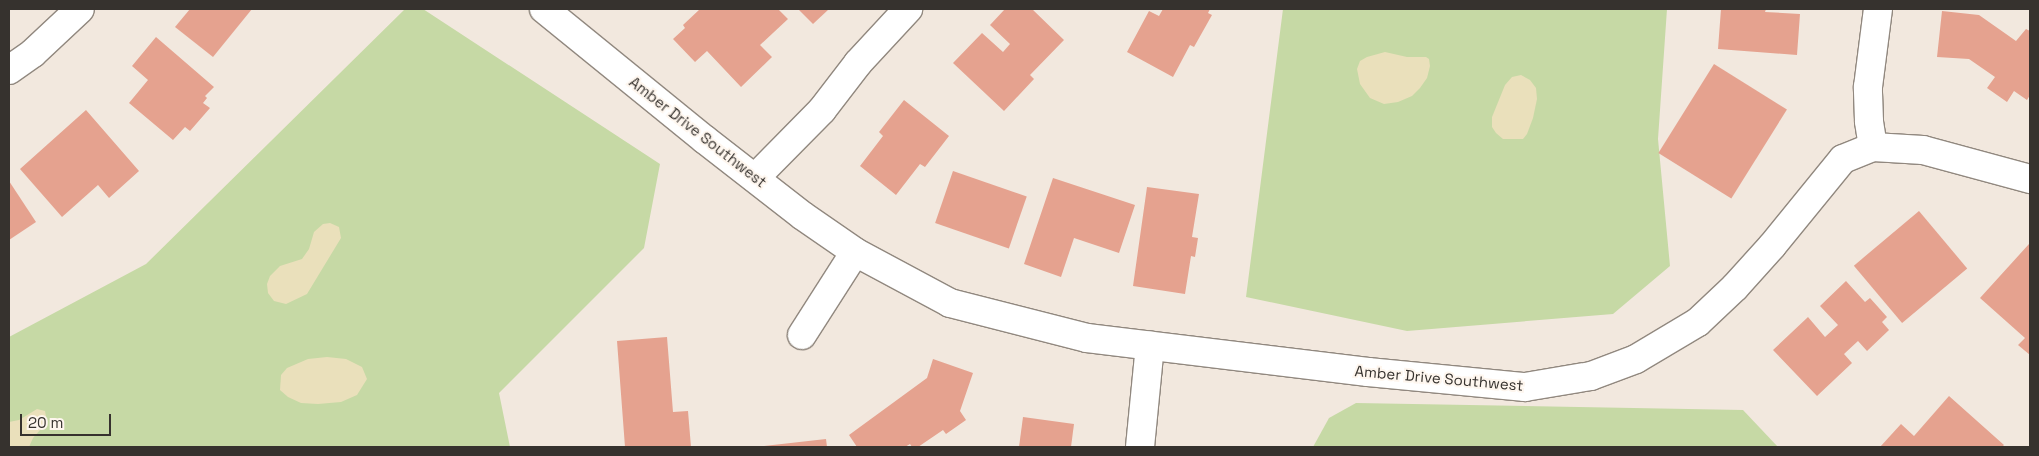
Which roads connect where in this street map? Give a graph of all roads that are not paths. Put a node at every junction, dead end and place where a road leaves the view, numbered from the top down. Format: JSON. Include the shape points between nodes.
{"nodes":[{"id":1,"x":80,"y":9,"type":"edge"},
{"id":2,"x":544,"y":9,"type":"edge"},
{"id":3,"x":908,"y":9,"type":"edge"},
{"id":4,"x":1878,"y":9,"type":"edge"},
{"id":5,"x":9,"y":70,"type":"edge"},
{"id":6,"x":1873,"y":147,"type":"junction"},
{"id":7,"x":755,"y":178,"type":"junction"},
{"id":8,"x":2030,"y":179,"type":"edge"},
{"id":9,"x":855,"y":252,"type":"junction"},
{"id":10,"x":802,"y":335,"type":"dead end"},
{"id":11,"x":1150,"y":345,"type":"junction"},
{"id":12,"x":1140,"y":447,"type":"edge"}],
"edges":[{"from":1,"to":5,"type":"street","via":[[33,53]]},
{"from":2,"to":7,"type":"street","name":"Amber Drive Southwest"},
{"from":3,"to":7,"type":"street","via":[[858,63],[822,110]]},
{"from":4,"to":6,"type":"street","via":[[1868,86]]},
{"from":6,"to":8,"type":"street","via":[[1923,150]]},
{"from":6,"to":11,"type":"street","name":"Amber Drive Southwest","via":[[1843,159],[1772,246],[1698,322],[1636,358],[1591,376],[1526,387],[1368,372]]},
{"from":7,"to":9,"type":"street","name":"Amber Drive Southwest"},
{"from":9,"to":10,"type":"street"},
{"from":9,"to":11,"type":"street","name":"Amber Drive Southwest","via":[[950,303],[1087,338]]},
{"from":11,"to":12,"type":"street"}]}
